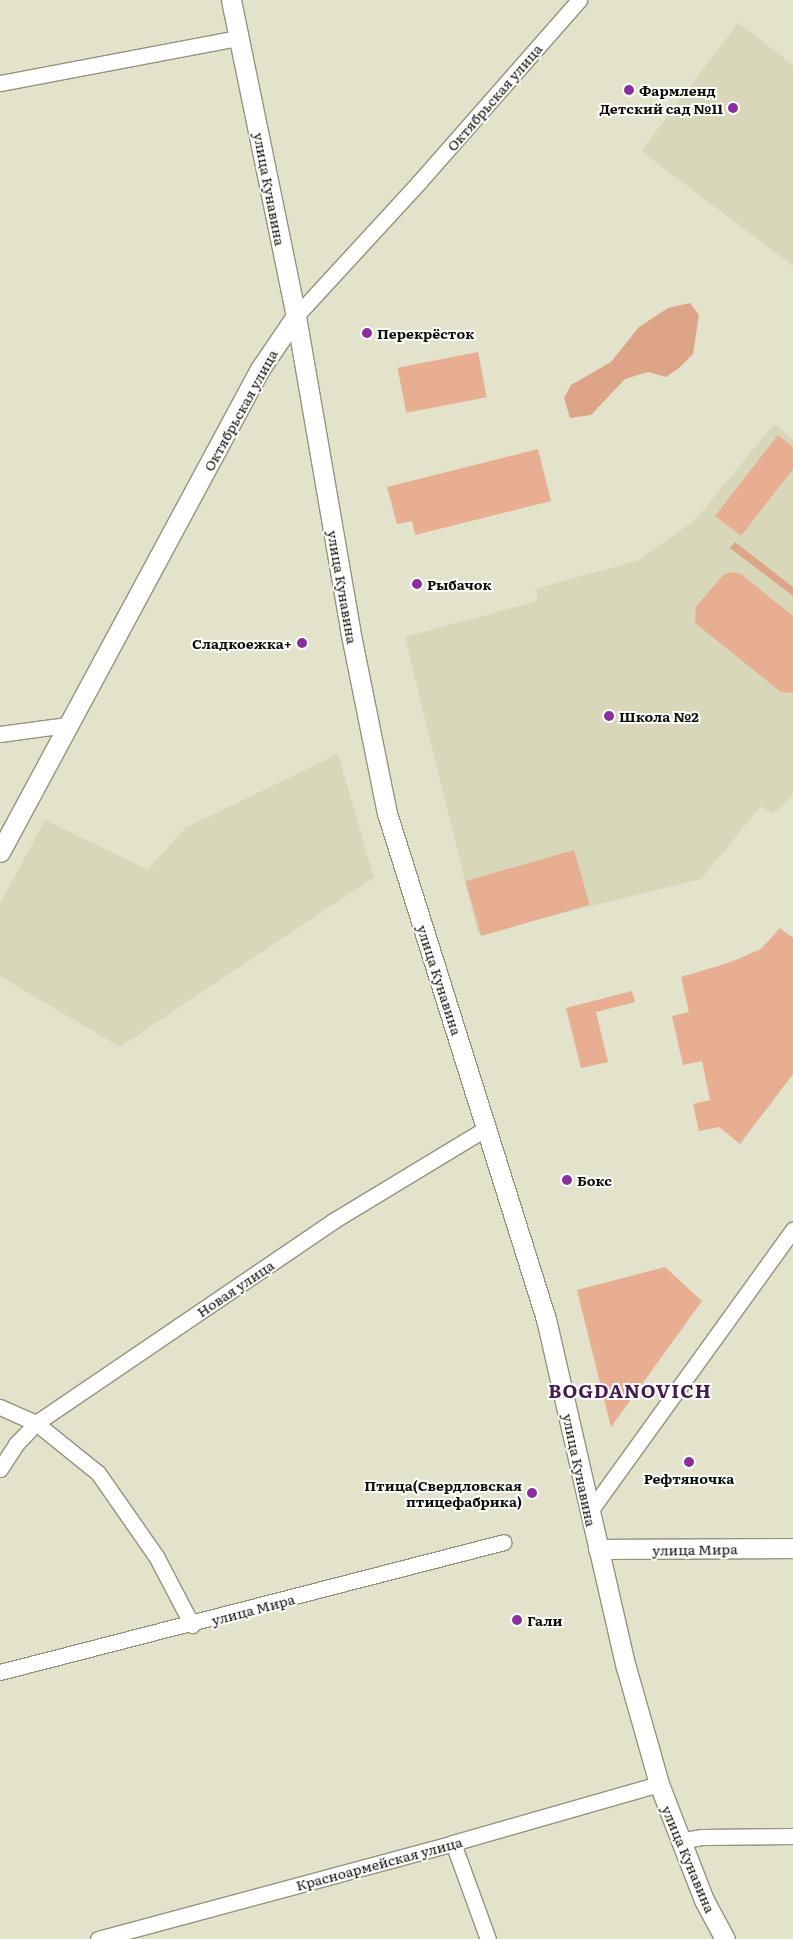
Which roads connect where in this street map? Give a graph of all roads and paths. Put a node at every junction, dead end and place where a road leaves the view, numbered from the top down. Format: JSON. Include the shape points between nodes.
{"nodes":[{"id":1,"x":232,"y":0,"type":"edge"},
{"id":2,"x":578,"y":0,"type":"edge"},
{"id":3,"x":240,"y":38,"type":"junction"},
{"id":4,"x":0,"y":83,"type":"edge"},
{"id":5,"x":296,"y":316,"type":"junction"},
{"id":6,"x":67,"y":726,"type":"junction"},
{"id":7,"x":0,"y":734,"type":"edge"},
{"id":8,"x":0,"y":852,"type":"edge"},
{"id":9,"x":488,"y":1127,"type":"junction"},
{"id":10,"x":793,"y":1230,"type":"edge"},
{"id":11,"x":0,"y":1406,"type":"edge"},
{"id":12,"x":36,"y":1423,"type":"junction"},
{"id":13,"x":0,"y":1469,"type":"edge"},
{"id":14,"x":590,"y":1511,"type":"junction"},
{"id":15,"x":504,"y":1542,"type":"dead end"},
{"id":16,"x":793,"y":1548,"type":"edge"},
{"id":17,"x":598,"y":1549,"type":"junction"},
{"id":18,"x":192,"y":1625,"type":"junction"},
{"id":19,"x":0,"y":1672,"type":"edge"},
{"id":20,"x":659,"y":1784,"type":"junction"},
{"id":21,"x":793,"y":1836,"type":"edge"},
{"id":22,"x":679,"y":1841,"type":"junction"},
{"id":23,"x":453,"y":1844,"type":"junction"},
{"id":24,"x":98,"y":1939,"type":"edge"},
{"id":25,"x":488,"y":1939,"type":"edge"},
{"id":26,"x":725,"y":1939,"type":"edge"}],
"edges":[{"from":1,"to":3,"type":"main road","name":"улица Кунавина"},
{"from":2,"to":5,"type":"street","name":"Октябрьская улица","via":[[420,181]]},
{"from":3,"to":4,"type":"street"},
{"from":3,"to":5,"type":"main road","name":"улица Кунавина"},
{"from":5,"to":6,"type":"main road","name":"Октябрьская улица","via":[[260,368]]},
{"from":5,"to":9,"type":"main road","name":"улица Кунавина","via":[[375,762],[400,859]]},
{"from":6,"to":7,"type":"street"},
{"from":6,"to":8,"type":"main road","name":"Октябрьская улица"},
{"from":9,"to":12,"type":"street","name":"Новая улица","via":[[333,1221]]},
{"from":9,"to":14,"type":"main road","name":"улица Кунавина","via":[[546,1319]]},
{"from":10,"to":14,"type":"street"},
{"from":11,"to":12,"type":"street"},
{"from":12,"to":13,"type":"street","name":"Новая улица","via":[[16,1444]]},
{"from":12,"to":18,"type":"street","via":[[98,1473],[156,1556]]},
{"from":14,"to":17,"type":"main road","name":"улица Кунавина"},
{"from":15,"to":18,"type":"street","name":"улица Мира"},
{"from":16,"to":17,"type":"main road","name":"улица Мира"},
{"from":17,"to":20,"type":"main road","name":"улица Кунавина"},
{"from":18,"to":19,"type":"street","name":"улица Мира"},
{"from":20,"to":22,"type":"main road","name":"улица Кунавина"},
{"from":20,"to":23,"type":"street","name":"Красноармейская улица"},
{"from":21,"to":22,"type":"street","via":[[702,1837]]},
{"from":22,"to":26,"type":"main road","name":"улица Кунавина"},
{"from":23,"to":24,"type":"street","name":"Красноармейская улица"},
{"from":23,"to":25,"type":"street"}]}
